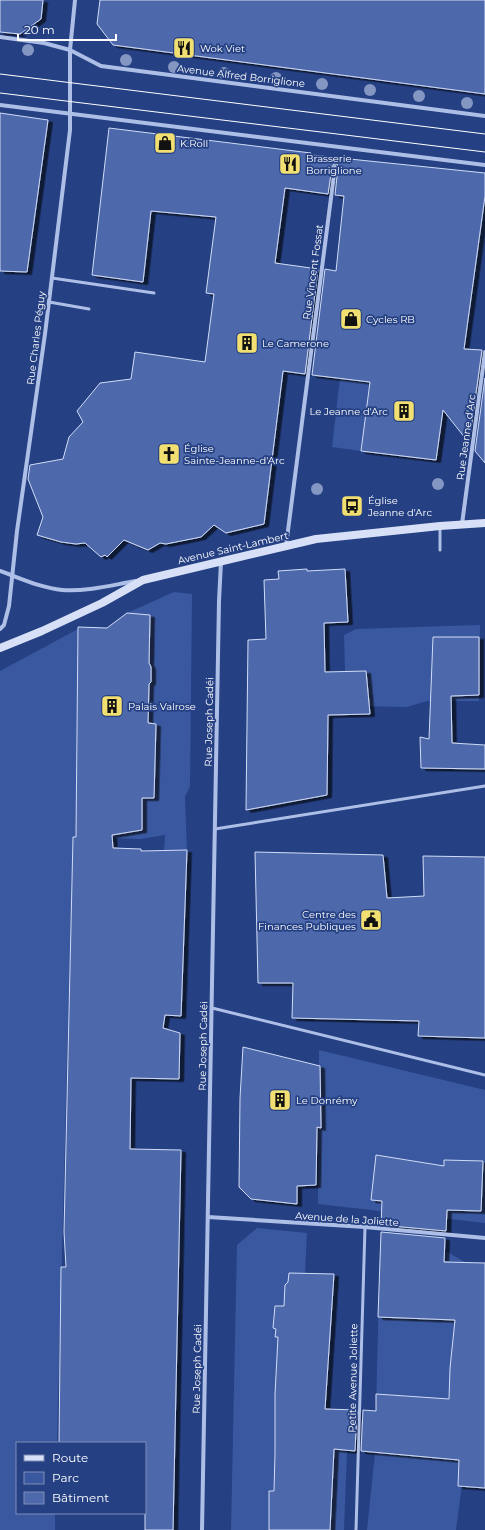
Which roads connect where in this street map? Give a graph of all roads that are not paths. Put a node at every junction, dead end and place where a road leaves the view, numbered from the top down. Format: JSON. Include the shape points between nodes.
{"nodes":[{"id":1,"x":75,"y":0,"type":"edge"},
{"id":2,"x":0,"y":37,"type":"edge"},
{"id":3,"x":70,"y":50,"type":"junction"},
{"id":4,"x":0,"y":105,"type":"edge"},
{"id":5,"x":70,"y":114,"type":"junction"},
{"id":6,"x":485,"y":116,"type":"edge"},
{"id":7,"x":485,"y":165,"type":"edge"},
{"id":8,"x":335,"y":167,"type":"dead end"},
{"id":9,"x":52,"y":278,"type":"junction"},
{"id":10,"x":154,"y":293,"type":"dead end"},
{"id":11,"x":49,"y":302,"type":"junction"},
{"id":12,"x":89,"y":309,"type":"dead end"},
{"id":13,"x":485,"y":352,"type":"edge"},
{"id":14,"x":485,"y":523,"type":"edge"},
{"id":15,"x":462,"y":525,"type":"junction"},
{"id":16,"x":440,"y":526,"type":"junction"},
{"id":17,"x":286,"y":546,"type":"junction"},
{"id":18,"x":440,"y":550,"type":"dead end"},
{"id":19,"x":221,"y":561,"type":"junction"},
{"id":20,"x":0,"y":571,"type":"edge"},
{"id":21,"x":13,"y":576,"type":"junction"},
{"id":22,"x":143,"y":580,"type":"junction"},
{"id":23,"x":0,"y":629,"type":"edge"},
{"id":24,"x":0,"y":648,"type":"edge"},
{"id":25,"x":485,"y":786,"type":"edge"},
{"id":26,"x":215,"y":830,"type":"junction"},
{"id":27,"x":212,"y":1008,"type":"junction"},
{"id":28,"x":485,"y":1075,"type":"edge"},
{"id":29,"x":208,"y":1217,"type":"junction"},
{"id":30,"x":365,"y":1227,"type":"junction"},
{"id":31,"x":485,"y":1238,"type":"edge"},
{"id":32,"x":202,"y":1530,"type":"edge"},
{"id":33,"x":356,"y":1530,"type":"edge"}],
"edges":[{"from":1,"to":3,"type":"street","name":"Rue Charles Péguy"},
{"from":2,"to":3,"type":"street","name":"Avenue Alfred Borriglione","via":[[44,43]]},
{"from":3,"to":5,"type":"street","name":"Rue Charles Péguy"},
{"from":3,"to":6,"type":"street","name":"Avenue Alfred Borriglione","via":[[101,66]]},
{"from":4,"to":5,"type":"street"},
{"from":5,"to":7,"type":"street"},
{"from":5,"to":9,"type":"street","name":"Rue Charles Péguy"},
{"from":8,"to":17,"type":"street","name":"Rue Vincent Fossat"},
{"from":9,"to":10,"type":"lane"},
{"from":9,"to":11,"type":"street","name":"Rue Charles Péguy"},
{"from":11,"to":12,"type":"lane"},
{"from":11,"to":21,"type":"street","name":"Rue Charles Péguy"},
{"from":13,"to":15,"type":"street","name":"Rue Jeanne d'Arc"},
{"from":14,"to":15,"type":"street","name":"Avenue Saint-Lambert"},
{"from":15,"to":16,"type":"street","name":"Avenue Saint-Lambert"},
{"from":16,"to":17,"type":"street","name":"Avenue Saint-Lambert","via":[[316,539]]},
{"from":16,"to":18,"type":"lane"},
{"from":17,"to":19,"type":"street","name":"Avenue Saint-Lambert"},
{"from":19,"to":22,"type":"street","name":"Avenue Saint-Lambert"},
{"from":19,"to":26,"type":"street","name":"Rue Joseph Cadéi"},
{"from":20,"to":21,"type":"street"},
{"from":21,"to":22,"type":"street","via":[[48,588],[63,590]]},
{"from":21,"to":23,"type":"street","via":[[9,606],[4,625]]},
{"from":22,"to":24,"type":"street","name":"Avenue Saint-Lambert","via":[[102,603]]},
{"from":25,"to":26,"type":"lane"},
{"from":26,"to":27,"type":"street","name":"Rue Joseph Cadéi"},
{"from":27,"to":28,"type":"lane"},
{"from":27,"to":29,"type":"street","name":"Rue Joseph Cadéi"},
{"from":29,"to":30,"type":"street","name":"Avenue de la Joliette"},
{"from":29,"to":32,"type":"street","name":"Rue Joseph Cadéi"},
{"from":30,"to":31,"type":"street","name":"Avenue de la Joliette"},
{"from":30,"to":33,"type":"lane","name":"Petite Avenue Joliette"}]}
